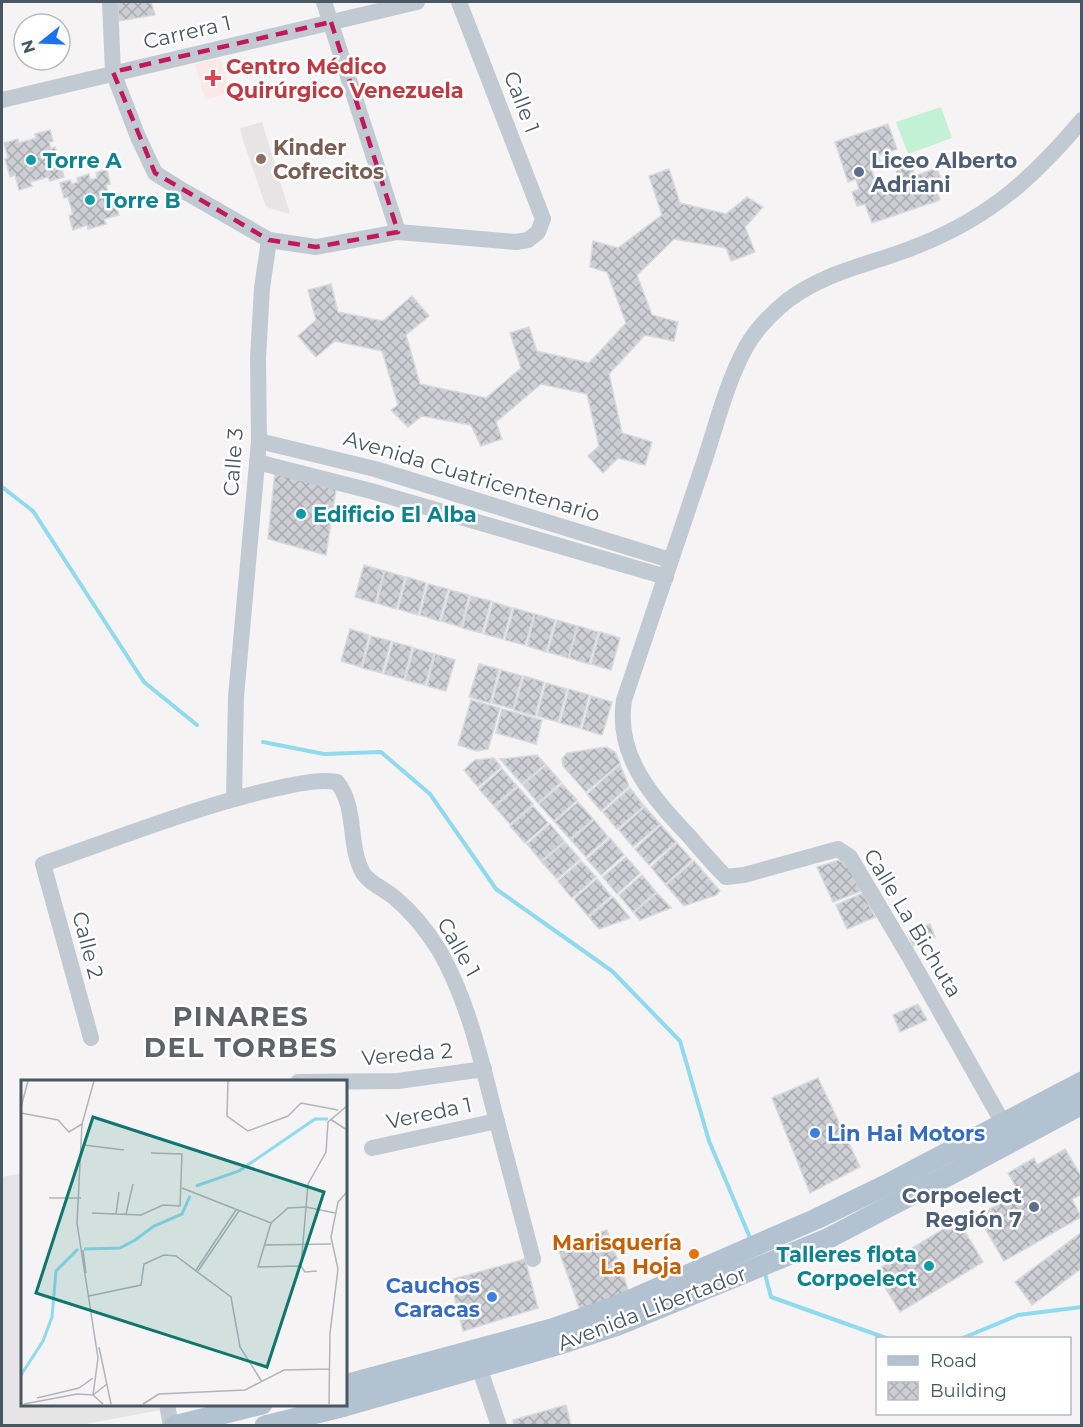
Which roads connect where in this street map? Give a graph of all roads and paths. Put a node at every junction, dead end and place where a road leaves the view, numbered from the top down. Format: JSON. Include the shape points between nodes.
{"nodes":[{"id":1,"x":110,"y":2,"type":"edge"},
{"id":2,"x":324,"y":2,"type":"edge"},
{"id":3,"x":417,"y":2,"type":"edge"},
{"id":4,"x":459,"y":2,"type":"edge"},
{"id":5,"x":331,"y":22,"type":"junction"},
{"id":6,"x":113,"y":72,"type":"junction"},
{"id":7,"x":2,"y":100,"type":"edge"},
{"id":8,"x":1082,"y":120,"type":"edge"},
{"id":9,"x":398,"y":232,"type":"junction"},
{"id":10,"x":269,"y":240,"type":"junction"},
{"id":11,"x":259,"y":441,"type":"junction"},
{"id":12,"x":257,"y":462,"type":"junction"},
{"id":13,"x":670,"y":560,"type":"junction"},
{"id":14,"x":666,"y":577,"type":"junction"},
{"id":15,"x":234,"y":798,"type":"junction"},
{"id":16,"x":91,"y":1038,"type":"dead end"},
{"id":17,"x":484,"y":1069,"type":"junction"},
{"id":18,"x":346,"y":1082,"type":"edge"},
{"id":19,"x":1082,"y":1082,"type":"edge"},
{"id":20,"x":1082,"y":1104,"type":"edge"},
{"id":21,"x":496,"y":1121,"type":"junction"},
{"id":22,"x":1003,"y":1123,"type":"junction"},
{"id":23,"x":372,"y":1148,"type":"dead end"},
{"id":24,"x":533,"y":1259,"type":"dead end"},
{"id":25,"x":476,"y":1359,"type":"junction"},
{"id":26,"x":346,"y":1385,"type":"edge"},
{"id":27,"x":168,"y":1406,"type":"edge"},
{"id":28,"x":254,"y":1406,"type":"edge"},
{"id":29,"x":345,"y":1406,"type":"edge"},
{"id":30,"x":346,"y":1406,"type":"edge"},
{"id":31,"x":173,"y":1425,"type":"edge"},
{"id":32,"x":266,"y":1425,"type":"edge"},
{"id":33,"x":499,"y":1425,"type":"edge"}],
"edges":[{"from":1,"to":6,"type":"street"},
{"from":2,"to":5,"type":"street"},
{"from":3,"to":5,"type":"street","name":"Carrera 1"},
{"from":4,"to":9,"type":"street","name":"Calle 1","via":[[543,219],[538,232],[528,240],[516,242]]},
{"from":5,"to":6,"type":"street","name":"Carrera 1"},
{"from":5,"to":9,"type":"street"},
{"from":6,"to":7,"type":"street","name":"Carrera 1"},
{"from":6,"to":10,"type":"street","via":[[155,172]]},
{"from":8,"to":13,"type":"street","name":"Calle La Bichuta","via":[[1020,187],[978,218],[923,244],[828,277],[788,300],[756,331],[724,395]]},
{"from":9,"to":10,"type":"street","via":[[316,247]]},
{"from":10,"to":11,"type":"street","name":"Calle 3","via":[[259,335]]},
{"from":11,"to":12,"type":"street","name":"Calle 3"},
{"from":11,"to":13,"type":"street","name":"Avenida Cuatricentenario","via":[[375,469]]},
{"from":12,"to":14,"type":"street","name":"Avenida Cuatricentenario"},
{"from":12,"to":15,"type":"street","name":"Calle 3","via":[[236,697]]},
{"from":13,"to":14,"type":"street","name":"Calle La Bichuta"},
{"from":14,"to":22,"type":"street","name":"Calle La Bichuta","via":[[622,711],[629,748],[642,782],[726,877],[838,849],[850,857]]},
{"from":15,"to":16,"type":"street","name":"Calle 2","via":[[43,864]]},
{"from":15,"to":17,"type":"street","name":"Calle 1","via":[[309,782],[337,782],[351,813],[353,842],[363,874],[414,915],[438,948],[456,983]]},
{"from":17,"to":18,"type":"street","name":"Vereda 2","via":[[398,1081]]},
{"from":17,"to":21,"type":"street","name":"Calle 1"},
{"from":19,"to":22,"type":"main road","name":"Avenida Libertador"},
{"from":20,"to":25,"type":"main road","name":"Avenida Libertador","via":[[827,1239],[618,1325]]},
{"from":21,"to":23,"type":"street","name":"Vereda 1"},
{"from":21,"to":24,"type":"street","name":"Calle 1"},
{"from":22,"to":25,"type":"main road","name":"Avenida Libertador","via":[[816,1219],[612,1308]]},
{"from":25,"to":26,"type":"main road","name":"Avenida Libertador"},
{"from":25,"to":30,"type":"main road","name":"Avenida Libertador"},
{"from":25,"to":33,"type":"street"},
{"from":27,"to":31,"type":"street"},
{"from":28,"to":31,"type":"main road"},
{"from":29,"to":32,"type":"main road","name":"Avenida Libertador"}]}
